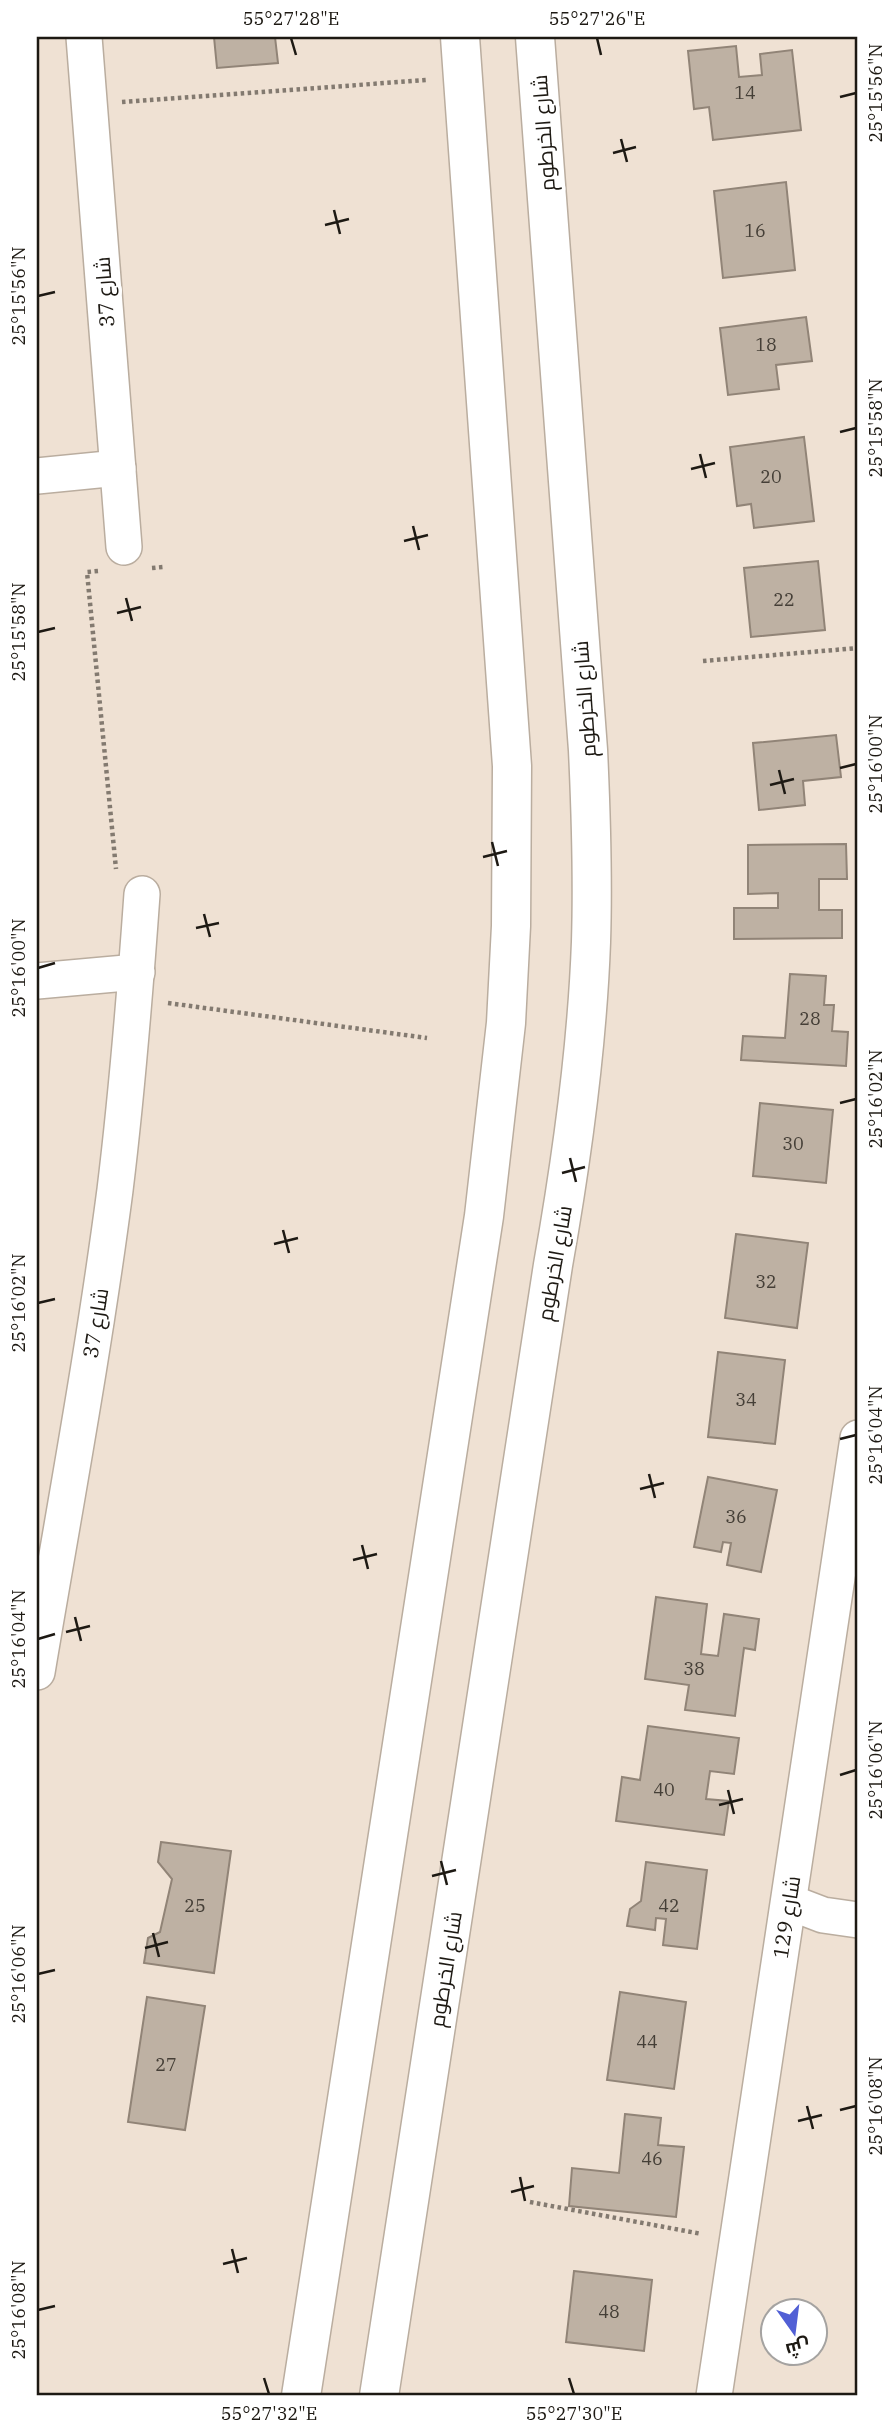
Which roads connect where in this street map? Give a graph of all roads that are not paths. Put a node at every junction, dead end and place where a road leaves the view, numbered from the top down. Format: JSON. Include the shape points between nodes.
{"nodes":[{"id":1,"x":84,"y":37,"type":"edge"},
{"id":2,"x":460,"y":37,"type":"edge"},
{"id":3,"x":535,"y":37,"type":"edge"},
{"id":4,"x":118,"y":468,"type":"junction"},
{"id":5,"x":37,"y":475,"type":"edge"},
{"id":6,"x":124,"y":562,"type":"road end"},
{"id":7,"x":130,"y":884,"type":"road end"},
{"id":8,"x":37,"y":981,"type":"edge"},
{"id":9,"x":136,"y":985,"type":"junction"},
{"id":10,"x":858,"y":1438,"type":"edge"},
{"id":11,"x":853,"y":1502,"type":"edge"},
{"id":12,"x":37,"y":1672,"type":"edge"},
{"id":13,"x":789,"y":1902,"type":"junction"},
{"id":14,"x":858,"y":1920,"type":"edge"},
{"id":15,"x":301,"y":2396,"type":"edge"},
{"id":16,"x":379,"y":2396,"type":"edge"},
{"id":17,"x":714,"y":2396,"type":"edge"}],
"edges":[{"from":1,"to":4,"type":"street","name":"شارع 37"},
{"from":2,"to":15,"type":"main road","via":[[511,753],[512,926],[506,1023],[484,1216]]},
{"from":3,"to":16,"type":"main road","name":"شارع الخرطوم","via":[[589,750],[591,929],[585,1038],[567,1189]]},
{"from":4,"to":5,"type":"street"},
{"from":4,"to":6,"type":"street","name":"شارع 37"},
{"from":7,"to":9,"type":"street","name":"شارع 37"},
{"from":8,"to":9,"type":"street"},
{"from":9,"to":12,"type":"street","name":"شارع 37","via":[[100,1294]]},
{"from":10,"to":11,"type":"street","name":"شارع 129"},
{"from":11,"to":13,"type":"street","name":"شارع 129"},
{"from":13,"to":14,"type":"street","via":[[823,1915]]},
{"from":13,"to":17,"type":"street","name":"شارع 129"}]}
